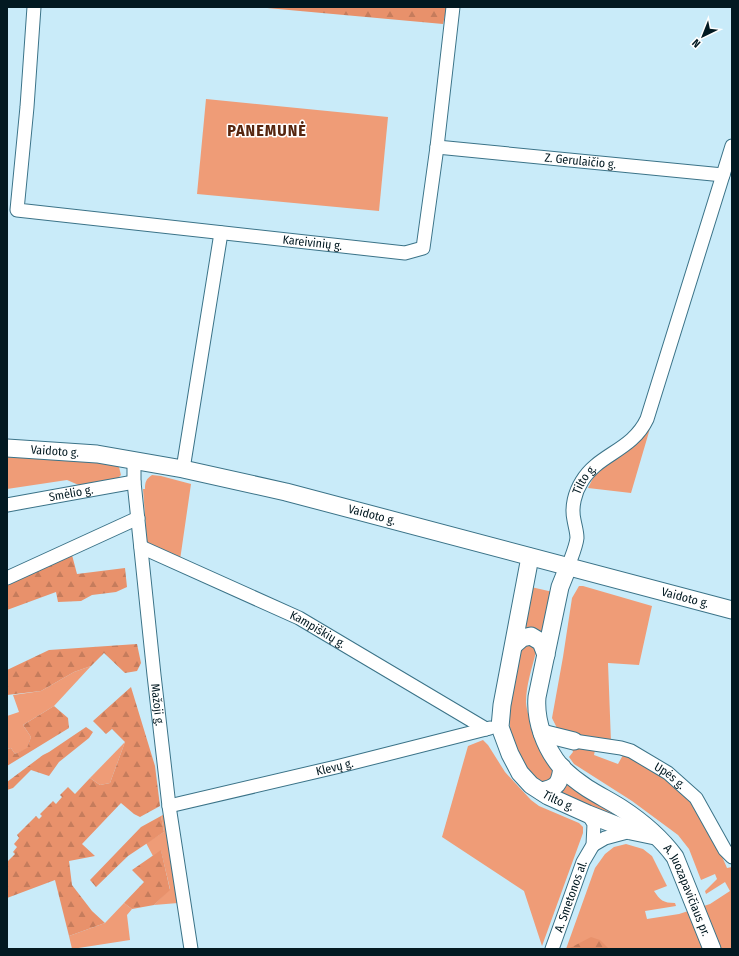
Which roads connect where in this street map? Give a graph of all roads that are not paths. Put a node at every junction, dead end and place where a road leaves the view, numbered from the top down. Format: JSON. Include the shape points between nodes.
{"nodes":[{"id":1,"x":34,"y":7,"type":"edge"},
{"id":2,"x":453,"y":7,"type":"edge"},
{"id":3,"x":732,"y":146,"type":"edge"},
{"id":4,"x":437,"y":147,"type":"junction"},
{"id":5,"x":723,"y":175,"type":"junction"},
{"id":6,"x":220,"y":233,"type":"junction"},
{"id":7,"x":7,"y":448,"type":"edge"},
{"id":8,"x":134,"y":460,"type":"junction"},
{"id":9,"x":183,"y":469,"type":"junction"},
{"id":10,"x":134,"y":482,"type":"junction"},
{"id":11,"x":7,"y":505,"type":"edge"},
{"id":12,"x":138,"y":518,"type":"junction"},
{"id":13,"x":141,"y":548,"type":"junction"},
{"id":14,"x":530,"y":557,"type":"junction"},
{"id":15,"x":568,"y":567,"type":"junction"},
{"id":16,"x":7,"y":578,"type":"edge"},
{"id":17,"x":732,"y":610,"type":"edge"},
{"id":18,"x":514,"y":645,"type":"junction"},
{"id":19,"x":546,"y":655,"type":"junction"},
{"id":20,"x":493,"y":728,"type":"junction"},
{"id":21,"x":542,"y":733,"type":"junction"},
{"id":22,"x":574,"y":741,"type":"junction"},
{"id":23,"x":559,"y":764,"type":"junction"},
{"id":24,"x":541,"y":791,"type":"junction"},
{"id":25,"x":169,"y":806,"type":"junction"},
{"id":26,"x":621,"y":808,"type":"joint"},
{"id":27,"x":588,"y":814,"type":"junction"},
{"id":28,"x":631,"y":831,"type":"junction"},
{"id":29,"x":656,"y":836,"type":"junction"},
{"id":30,"x":593,"y":845,"type":"junction"},
{"id":31,"x":732,"y":857,"type":"edge"},
{"id":32,"x":191,"y":949,"type":"edge"},
{"id":33,"x":552,"y":949,"type":"edge"},
{"id":34,"x":712,"y":949,"type":"edge"}],
"edges":[{"from":1,"to":6,"type":"street","via":[[17,210]]},
{"from":2,"to":4,"type":"street","name":"Kareivinių g."},
{"from":3,"to":5,"type":"street","name":"Tilto g."},
{"from":4,"to":5,"type":"street","name":"Z. Gerulaičio g."},
{"from":4,"to":6,"type":"street","name":"Kareivinių g.","via":[[423,248],[405,253]]},
{"from":5,"to":15,"type":"street","name":"Tilto g.","via":[[647,419],[638,435],[589,471],[576,493],[573,518],[577,538]]},
{"from":6,"to":9,"type":"street"},
{"from":7,"to":8,"type":"main road","name":"Vaidoto g.","via":[[97,454]]},
{"from":8,"to":9,"type":"main road","name":"Vaidoto g."},
{"from":8,"to":10,"type":"street","name":"Mažoji g."},
{"from":9,"to":14,"type":"main road","name":"Vaidoto g.","via":[[286,492]]},
{"from":10,"to":11,"type":"street","name":"Smėlio g."},
{"from":10,"to":12,"type":"street","name":"Mažoji g."},
{"from":12,"to":13,"type":"street","name":"Mažoji g."},
{"from":12,"to":16,"type":"street"},
{"from":13,"to":20,"type":"street","name":"Kampiškių g.","via":[[299,618]]},
{"from":13,"to":25,"type":"street","name":"Mažoji g."},
{"from":14,"to":15,"type":"main road","name":"Vaidoto g."},
{"from":14,"to":18,"type":"main road","name":"Tilto g."},
{"from":15,"to":17,"type":"main road","name":"Vaidoto g."},
{"from":15,"to":19,"type":"main road","name":"Tilto g.","via":[[560,587]]},
{"from":18,"to":19,"type":"main road","via":[[522,638],[531,636],[541,642]]},
{"from":18,"to":20,"type":"main road","name":"Tilto g.","via":[[502,705]]},
{"from":19,"to":21,"type":"main road","name":"Tilto g.","via":[[536,706]]},
{"from":20,"to":24,"type":"main road","name":"Tilto g.","via":[[520,773]]},
{"from":20,"to":25,"type":"street","name":"Klevų g."},
{"from":21,"to":22,"type":"main road"},
{"from":21,"to":23,"type":"main road","name":"Tilto g."},
{"from":22,"to":23,"type":"main road","via":[[564,749]]},
{"from":22,"to":31,"type":"street","name":"Upės g.","via":[[631,751],[668,773],[696,798],[725,850]]},
{"from":23,"to":24,"type":"main road","via":[[561,778],[558,783],[552,789]]},
{"from":23,"to":26,"type":"main road","name":"Tilto g.","via":[[589,789]]},
{"from":24,"to":27,"type":"main road","name":"Tilto g."},
{"from":25,"to":32,"type":"street","name":"Mažoji g."},
{"from":26,"to":29,"type":"main road","name":"A. Juozapavičiaus pr."},
{"from":27,"to":28,"type":"main road","name":"Tilto g."},
{"from":27,"to":30,"type":"street","name":"A. Smetonos al.","via":[[594,824]]},
{"from":28,"to":29,"type":"main road","name":"A. Juozapavičiaus pr."},
{"from":28,"to":30,"type":"street","via":[[605,838]]},
{"from":29,"to":34,"type":"main road","name":"A. Juozapavičiaus pr.","via":[[675,857]]},
{"from":30,"to":33,"type":"street","name":"A. Smetonos al.","via":[[583,862]]}]}
